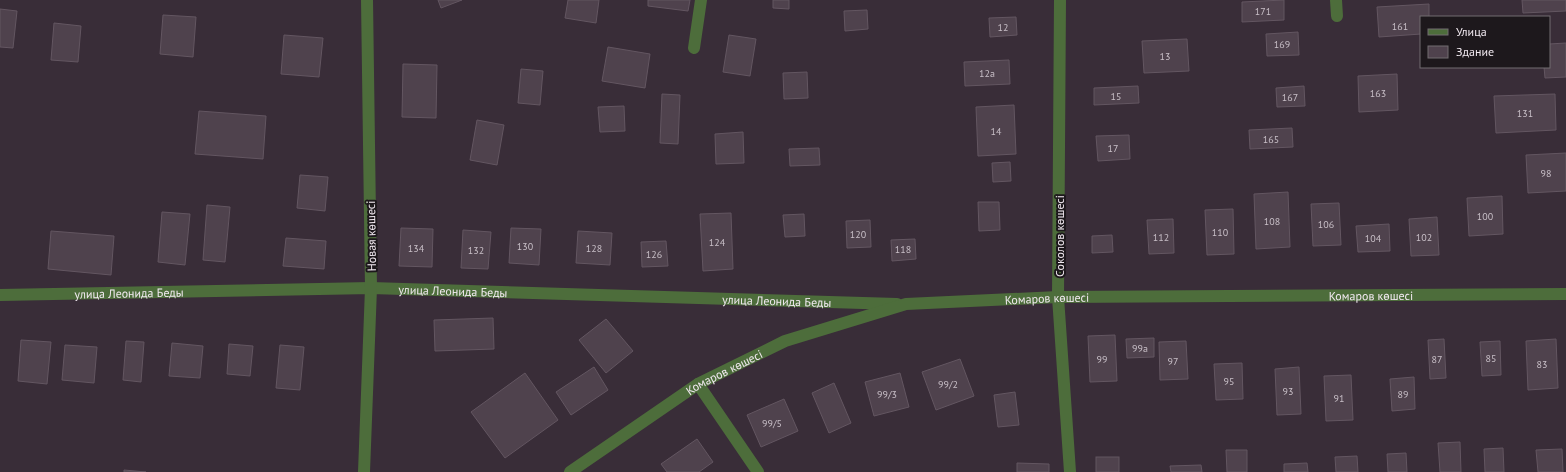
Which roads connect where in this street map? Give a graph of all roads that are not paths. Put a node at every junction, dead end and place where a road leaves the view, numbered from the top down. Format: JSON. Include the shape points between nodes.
{"nodes":[{"id":1,"x":367,"y":0,"type":"edge"},
{"id":2,"x":702,"y":0,"type":"edge"},
{"id":3,"x":1060,"y":0,"type":"edge"},
{"id":4,"x":1336,"y":0,"type":"edge"},
{"id":5,"x":1337,"y":16,"type":"dead end"},
{"id":6,"x":694,"y":48,"type":"dead end"},
{"id":7,"x":371,"y":288,"type":"junction"},
{"id":8,"x":1566,"y":294,"type":"edge"},
{"id":9,"x":0,"y":295,"type":"edge"},
{"id":10,"x":1058,"y":297,"type":"junction"},
{"id":11,"x":906,"y":304,"type":"junction"},
{"id":12,"x":698,"y":384,"type":"junction"},
{"id":13,"x":364,"y":472,"type":"edge"},
{"id":14,"x":570,"y":472,"type":"edge"},
{"id":15,"x":758,"y":472,"type":"edge"},
{"id":16,"x":1070,"y":472,"type":"edge"}],
"edges":[{"from":1,"to":7,"type":"street","name":"Новая көшесі"},
{"from":2,"to":6,"type":"street"},
{"from":3,"to":10,"type":"street","name":"Соколов көшесі"},
{"from":4,"to":5,"type":"street"},
{"from":7,"to":9,"type":"street","name":"улица Леонида Беды"},
{"from":7,"to":11,"type":"street","name":"улица Леонида Беды"},
{"from":7,"to":13,"type":"street","name":"Новая көшесі"},
{"from":8,"to":10,"type":"street","name":"Комаров көшесі"},
{"from":10,"to":11,"type":"street","name":"Комаров көшесі"},
{"from":10,"to":16,"type":"street","name":"Соколов көшесі"},
{"from":11,"to":12,"type":"street","name":"Комаров көшесі","via":[[785,340]]},
{"from":12,"to":14,"type":"street","name":"Комаров көшесі"},
{"from":12,"to":15,"type":"street"}]}
